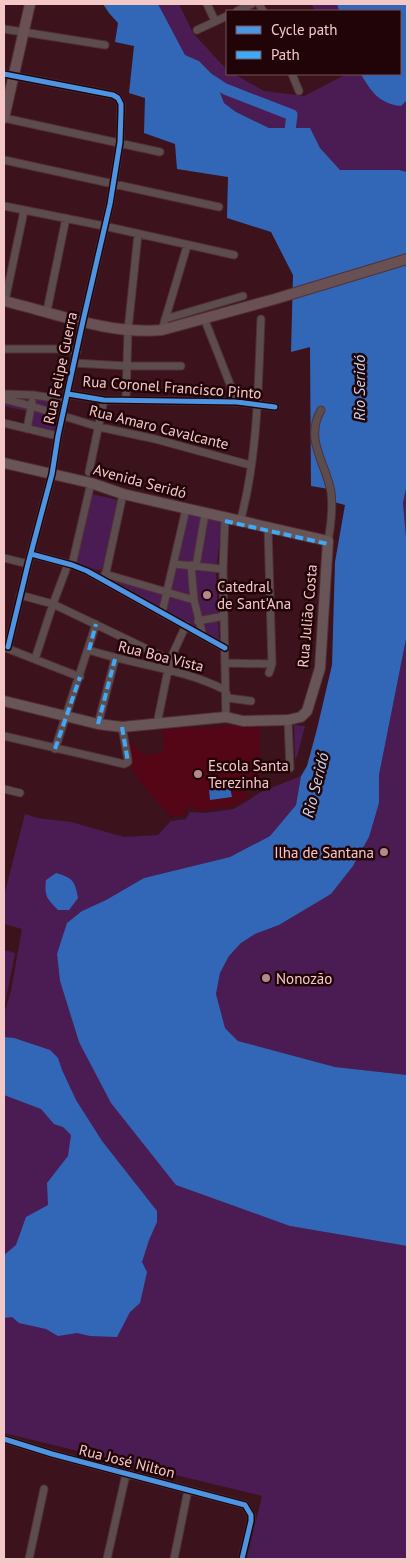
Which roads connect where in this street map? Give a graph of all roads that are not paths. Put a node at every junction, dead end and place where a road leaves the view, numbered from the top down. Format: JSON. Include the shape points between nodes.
{"nodes":[{"id":1,"x":30,"y":4,"type":"edge"},
{"id":2,"x":208,"y":4,"type":"edge"},
{"id":3,"x":252,"y":4,"type":"edge"},
{"id":4,"x":239,"y":10,"type":"edge"},
{"id":5,"x":226,"y":16,"type":"edge"},
{"id":6,"x":215,"y":21,"type":"junction"},
{"id":7,"x":4,"y":29,"type":"edge"},
{"id":8,"x":197,"y":30,"type":"dead end"},
{"id":9,"x":24,"y":32,"type":"junction"},
{"id":10,"x":105,"y":45,"type":"dead end"},
{"id":11,"x":8,"y":75,"type":"edge"},
{"id":12,"x":292,"y":75,"type":"edge"},
{"id":13,"x":299,"y":91,"type":"dead end"},
{"id":14,"x":4,"y":118,"type":"edge"},
{"id":15,"x":120,"y":142,"type":"junction"},
{"id":16,"x":160,"y":152,"type":"dead end"},
{"id":17,"x":4,"y":160,"type":"edge"},
{"id":18,"x":114,"y":185,"type":"junction"},
{"id":19,"x":4,"y":206,"type":"edge"},
{"id":20,"x":219,"y":207,"type":"dead end"},
{"id":21,"x":24,"y":211,"type":"junction"},
{"id":22,"x":66,"y":218,"type":"junction"},
{"id":23,"x":104,"y":226,"type":"junction"},
{"id":24,"x":138,"y":234,"type":"junction"},
{"id":25,"x":187,"y":246,"type":"junction"},
{"id":26,"x":234,"y":255,"type":"dead end"},
{"id":27,"x":407,"y":259,"type":"edge"},
{"id":28,"x":243,"y":296,"type":"dead end"},
{"id":29,"x":4,"y":301,"type":"edge"},
{"id":30,"x":47,"y":311,"type":"junction"},
{"id":31,"x":204,"y":318,"type":"junction"},
{"id":32,"x":165,"y":319,"type":"junction"},
{"id":33,"x":261,"y":319,"type":"dead end"},
{"id":34,"x":83,"y":321,"type":"junction"},
{"id":35,"x":128,"y":330,"type":"junction"},
{"id":36,"x":162,"y":330,"type":"junction"},
{"id":37,"x":4,"y":350,"type":"edge"},
{"id":38,"x":77,"y":351,"type":"junction"},
{"id":39,"x":74,"y":364,"type":"junction"},
{"id":40,"x":126,"y":366,"type":"junction"},
{"id":41,"x":181,"y":366,"type":"dead end"},
{"id":42,"x":4,"y":394,"type":"edge"},
{"id":43,"x":33,"y":395,"type":"junction"},
{"id":44,"x":67,"y":397,"type":"junction"},
{"id":45,"x":4,"y":399,"type":"edge"},
{"id":46,"x":126,"y":399,"type":"junction"},
{"id":47,"x":104,"y":400,"type":"junction"},
{"id":48,"x":237,"y":402,"type":"junction"},
{"id":49,"x":256,"y":405,"type":"junction"},
{"id":50,"x":31,"y":406,"type":"junction"},
{"id":51,"x":275,"y":407,"type":"dead end"},
{"id":52,"x":321,"y":410,"type":"dead end"},
{"id":53,"x":63,"y":416,"type":"junction"},
{"id":54,"x":4,"y":423,"type":"edge"},
{"id":55,"x":99,"y":426,"type":"junction"},
{"id":56,"x":27,"y":429,"type":"junction"},
{"id":57,"x":58,"y":436,"type":"junction"},
{"id":58,"x":4,"y":464,"type":"edge"},
{"id":59,"x":250,"y":465,"type":"junction"},
{"id":60,"x":89,"y":472,"type":"dead end"},
{"id":61,"x":52,"y":474,"type":"junction"},
{"id":62,"x":92,"y":483,"type":"junction"},
{"id":63,"x":123,"y":494,"type":"junction"},
{"id":64,"x":186,"y":509,"type":"junction"},
{"id":65,"x":205,"y":514,"type":"junction"},
{"id":66,"x":225,"y":518,"type":"junction"},
{"id":67,"x":240,"y":522,"type":"junction"},
{"id":68,"x":268,"y":530,"type":"junction"},
{"id":69,"x":328,"y":542,"type":"junction"},
{"id":70,"x":31,"y":554,"type":"junction"},
{"id":71,"x":4,"y":558,"type":"edge"},
{"id":72,"x":28,"y":564,"type":"junction"},
{"id":73,"x":70,"y":564,"type":"junction"},
{"id":74,"x":174,"y":564,"type":"junction"},
{"id":75,"x":194,"y":566,"type":"junction"},
{"id":76,"x":223,"y":569,"type":"junction"},
{"id":77,"x":105,"y":577,"type":"junction"},
{"id":78,"x":167,"y":592,"type":"junction"},
{"id":79,"x":20,"y":595,"type":"junction"},
{"id":80,"x":194,"y":600,"type":"junction"},
{"id":81,"x":53,"y":604,"type":"junction"},
{"id":82,"x":162,"y":613,"type":"junction"},
{"id":83,"x":224,"y":616,"type":"junction"},
{"id":84,"x":198,"y":621,"type":"junction"},
{"id":85,"x":96,"y":624,"type":"junction"},
{"id":86,"x":186,"y":625,"type":"junction"},
{"id":87,"x":202,"y":636,"type":"junction"},
{"id":88,"x":6,"y":647,"type":"edge"},
{"id":89,"x":225,"y":648,"type":"junction"},
{"id":90,"x":88,"y":650,"type":"junction"},
{"id":91,"x":35,"y":659,"type":"junction"},
{"id":92,"x":115,"y":659,"type":"junction"},
{"id":93,"x":170,"y":660,"type":"junction"},
{"id":94,"x":226,"y":663,"type":"junction"},
{"id":95,"x":272,"y":664,"type":"junction"},
{"id":96,"x":168,"y":670,"type":"junction"},
{"id":97,"x":269,"y":673,"type":"dead end"},
{"id":98,"x":80,"y":677,"type":"junction"},
{"id":99,"x":225,"y":690,"type":"junction"},
{"id":100,"x":4,"y":701,"type":"edge"},
{"id":101,"x":251,"y":701,"type":"dead end"},
{"id":102,"x":67,"y":717,"type":"junction"},
{"id":103,"x":226,"y":717,"type":"junction"},
{"id":104,"x":288,"y":720,"type":"junction"},
{"id":105,"x":98,"y":724,"type":"junction"},
{"id":106,"x":158,"y":724,"type":"junction"},
{"id":107,"x":122,"y":727,"type":"junction"},
{"id":108,"x":4,"y":736,"type":"edge"},
{"id":109,"x":55,"y":749,"type":"junction"},
{"id":110,"x":290,"y":768,"type":"dead end"},
{"id":111,"x":4,"y":788,"type":"edge"},
{"id":112,"x":20,"y":793,"type":"dead end"},
{"id":113,"x":4,"y":1439,"type":"edge"},
{"id":114,"x":126,"y":1474,"type":"junction"},
{"id":115,"x":44,"y":1489,"type":"dead end"},
{"id":116,"x":188,"y":1490,"type":"junction"},
{"id":117,"x":29,"y":1559,"type":"edge"},
{"id":118,"x":108,"y":1559,"type":"edge"},
{"id":119,"x":174,"y":1559,"type":"edge"},
{"id":120,"x":242,"y":1559,"type":"edge"}],
"edges":[{"from":1,"to":9,"type":"main road"},
{"from":2,"to":6,"type":"street"},
{"from":3,"to":4,"type":"street"},
{"from":5,"to":6,"type":"street"},
{"from":6,"to":8,"type":"street"},
{"from":7,"to":9,"type":"street"},
{"from":9,"to":10,"type":"street"},
{"from":9,"to":11,"type":"main road"},
{"from":11,"to":14,"type":"main road"},
{"from":11,"to":15,"type":"street","name":"Rua Felipe Guerra","via":[[113,95],[121,104]]},
{"from":12,"to":13,"type":"street"},
{"from":14,"to":15,"type":"street"},
{"from":15,"to":16,"type":"street"},
{"from":15,"to":18,"type":"street","name":"Rua Felipe Guerra"},
{"from":17,"to":18,"type":"street"},
{"from":18,"to":20,"type":"street"},
{"from":18,"to":23,"type":"street","name":"Rua Felipe Guerra"},
{"from":19,"to":21,"type":"street"},
{"from":21,"to":22,"type":"street"},
{"from":21,"to":29,"type":"street"},
{"from":22,"to":23,"type":"street"},
{"from":22,"to":30,"type":"street"},
{"from":23,"to":24,"type":"street"},
{"from":23,"to":34,"type":"street","name":"Rua Felipe Guerra"},
{"from":24,"to":25,"type":"street"},
{"from":24,"to":35,"type":"street"},
{"from":25,"to":26,"type":"street"},
{"from":25,"to":32,"type":"street"},
{"from":27,"to":31,"type":"main road"},
{"from":28,"to":32,"type":"street"},
{"from":29,"to":30,"type":"main road"},
{"from":30,"to":34,"type":"main road"},
{"from":31,"to":36,"type":"main road"},
{"from":31,"to":48,"type":"street"},
{"from":32,"to":36,"type":"street"},
{"from":33,"to":49,"type":"street"},
{"from":34,"to":35,"type":"main road"},
{"from":34,"to":38,"type":"street","name":"Rua Felipe Guerra"},
{"from":35,"to":36,"type":"main road"},
{"from":35,"to":40,"type":"street"},
{"from":37,"to":38,"type":"street","via":[[62,348]]},
{"from":38,"to":39,"type":"street","name":"Rua Felipe Guerra"},
{"from":39,"to":40,"type":"street"},
{"from":39,"to":44,"type":"street","name":"Rua Felipe Guerra"},
{"from":40,"to":41,"type":"street"},
{"from":40,"to":46,"type":"street"},
{"from":42,"to":43,"type":"street","name":"Rua Coronel Francisco Pinto"},
{"from":43,"to":44,"type":"street","name":"Rua Coronel Francisco Pinto"},
{"from":43,"to":50,"type":"street"},
{"from":44,"to":47,"type":"street","name":"Rua Coronel Francisco Pinto"},
{"from":44,"to":53,"type":"street","name":"Rua Felipe Guerra"},
{"from":45,"to":50,"type":"street","name":"Rua Amaro Cavalcante"},
{"from":46,"to":47,"type":"street","name":"Rua Coronel Francisco Pinto"},
{"from":46,"to":48,"type":"street","name":"Rua Coronel Francisco Pinto"},
{"from":47,"to":55,"type":"street"},
{"from":48,"to":49,"type":"street","name":"Rua Coronel Francisco Pinto"},
{"from":49,"to":51,"type":"street","name":"Rua Coronel Francisco Pinto"},
{"from":49,"to":59,"type":"street"},
{"from":50,"to":53,"type":"street","name":"Rua Amaro Cavalcante"},
{"from":50,"to":56,"type":"street"},
{"from":52,"to":69,"type":"street","via":[[314,431],[331,495],[332,519]]},
{"from":53,"to":55,"type":"street","name":"Rua Amaro Cavalcante"},
{"from":53,"to":57,"type":"street","name":"Rua Felipe Guerra"},
{"from":54,"to":56,"type":"street"},
{"from":55,"to":59,"type":"street","name":"Rua Amaro Cavalcante"},
{"from":55,"to":60,"type":"street"},
{"from":56,"to":57,"type":"street"},
{"from":57,"to":61,"type":"street","name":"Rua Felipe Guerra"},
{"from":58,"to":61,"type":"main road","name":"Avenida Seridó"},
{"from":59,"to":67,"type":"street"},
{"from":61,"to":62,"type":"main road","name":"Avenida Seridó"},
{"from":61,"to":70,"type":"street","name":"Rua Felipe Guerra"},
{"from":62,"to":63,"type":"main road","name":"Avenida Seridó"},
{"from":62,"to":73,"type":"street"},
{"from":63,"to":64,"type":"main road","name":"Avenida Seridó"},
{"from":63,"to":77,"type":"street"},
{"from":64,"to":65,"type":"main road","name":"Avenida Seridó"},
{"from":64,"to":74,"type":"street"},
{"from":65,"to":66,"type":"main road","name":"Avenida Seridó"},
{"from":65,"to":75,"type":"street"},
{"from":66,"to":67,"type":"main road","name":"Avenida Seridó"},
{"from":66,"to":76,"type":"street"},
{"from":67,"to":68,"type":"main road","name":"Avenida Seridó"},
{"from":68,"to":69,"type":"main road","name":"Avenida Seridó"},
{"from":68,"to":95,"type":"street"},
{"from":69,"to":104,"type":"main road","name":"Rua Julião Costa","via":[[320,668],[306,712],[301,717]]},
{"from":70,"to":72,"type":"street","name":"Rua Felipe Guerra"},
{"from":70,"to":73,"type":"street"},
{"from":71,"to":72,"type":"street"},
{"from":72,"to":79,"type":"street","name":"Rua Felipe Guerra"},
{"from":73,"to":77,"type":"street"},
{"from":73,"to":81,"type":"street"},
{"from":74,"to":75,"type":"street"},
{"from":74,"to":78,"type":"street"},
{"from":75,"to":76,"type":"street"},
{"from":75,"to":80,"type":"street"},
{"from":76,"to":83,"type":"street"},
{"from":77,"to":78,"type":"street"},
{"from":77,"to":82,"type":"street"},
{"from":78,"to":80,"type":"street"},
{"from":78,"to":82,"type":"street"},
{"from":79,"to":81,"type":"street"},
{"from":79,"to":88,"type":"street","name":"Rua Felipe Guerra"},
{"from":80,"to":84,"type":"street"},
{"from":81,"to":85,"type":"street"},
{"from":81,"to":91,"type":"street"},
{"from":82,"to":86,"type":"street"},
{"from":83,"to":84,"type":"street"},
{"from":83,"to":89,"type":"street"},
{"from":84,"to":87,"type":"street"},
{"from":85,"to":90,"type":"street"},
{"from":85,"to":93,"type":"street"},
{"from":86,"to":87,"type":"street"},
{"from":86,"to":93,"type":"street"},
{"from":87,"to":89,"type":"street"},
{"from":88,"to":91,"type":"street"},
{"from":89,"to":94,"type":"street"},
{"from":90,"to":92,"type":"street","name":"Rua Boa Vista"},
{"from":90,"to":98,"type":"street"},
{"from":91,"to":98,"type":"street"},
{"from":92,"to":96,"type":"street","name":"Rua Boa Vista"},
{"from":92,"to":105,"type":"street"},
{"from":93,"to":96,"type":"street"},
{"from":94,"to":95,"type":"street"},
{"from":94,"to":99,"type":"street"},
{"from":95,"to":97,"type":"street"},
{"from":96,"to":99,"type":"street","name":"Rua Boa Vista","via":[[191,675]]},
{"from":96,"to":106,"type":"street"},
{"from":98,"to":102,"type":"street"},
{"from":99,"to":101,"type":"street","name":"Rua Boa Vista","via":[[228,698]]},
{"from":99,"to":103,"type":"street"},
{"from":100,"to":102,"type":"main road"},
{"from":102,"to":105,"type":"main road"},
{"from":102,"to":109,"type":"street"},
{"from":103,"to":104,"type":"main road","via":[[243,721]]},
{"from":103,"to":106,"type":"main road"},
{"from":104,"to":110,"type":"street"},
{"from":105,"to":107,"type":"main road"},
{"from":106,"to":107,"type":"main road"},
{"from":107,"to":109,"type":"street","via":[[128,762],[123,764]]},
{"from":108,"to":109,"type":"street"},
{"from":111,"to":112,"type":"street"},
{"from":113,"to":114,"type":"street","name":"Rua José Nilton"},
{"from":114,"to":116,"type":"street","name":"Rua José Nilton"},
{"from":114,"to":118,"type":"street"},
{"from":115,"to":117,"type":"street"},
{"from":116,"to":119,"type":"street"},
{"from":116,"to":120,"type":"street","name":"Rua José Nilton","via":[[245,1505],[251,1521]]}]}
